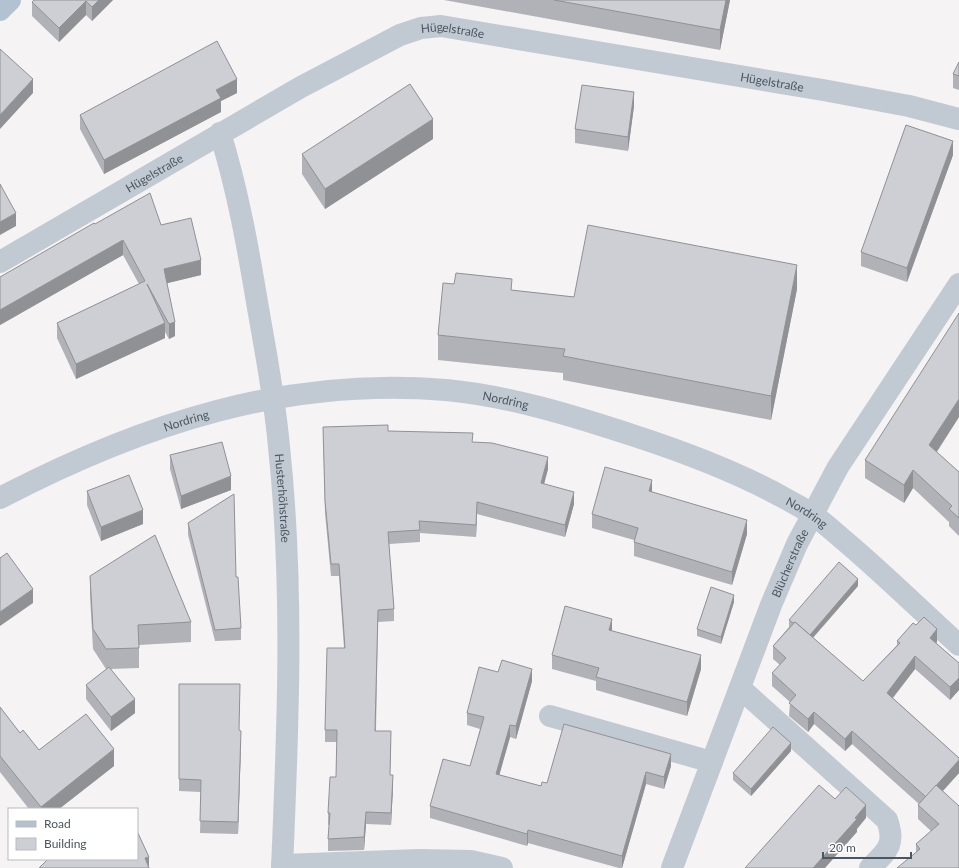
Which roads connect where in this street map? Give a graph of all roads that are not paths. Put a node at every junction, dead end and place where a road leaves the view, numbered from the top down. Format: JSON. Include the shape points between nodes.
{"nodes":[{"id":1,"x":10,"y":0,"type":"edge"},
{"id":2,"x":0,"y":10,"type":"edge"},
{"id":3,"x":959,"y":119,"type":"edge"},
{"id":4,"x":220,"y":133,"type":"junction"},
{"id":5,"x":0,"y":262,"type":"edge"},
{"id":6,"x":959,"y":284,"type":"edge"},
{"id":7,"x":273,"y":397,"type":"junction"},
{"id":8,"x":0,"y":498,"type":"edge"},
{"id":9,"x":813,"y":514,"type":"junction"},
{"id":10,"x":959,"y":645,"type":"edge"},
{"id":11,"x":740,"y":688,"type":"junction"},
{"id":12,"x":550,"y":716,"type":"dead end"},
{"id":13,"x":712,"y":762,"type":"junction"},
{"id":14,"x":282,"y":867,"type":"edge"},
{"id":15,"x":502,"y":868,"type":"edge"},
{"id":16,"x":672,"y":868,"type":"edge"},
{"id":17,"x":870,"y":868,"type":"edge"}],
"edges":[{"from":1,"to":2,"type":"main road"},
{"from":3,"to":4,"type":"street","name":"Hügelstraße","via":[[823,90],[441,26],[421,28],[400,35]]},
{"from":4,"to":5,"type":"street","name":"Hügelstraße"},
{"from":4,"to":7,"type":"street","name":"Husterhöhstraße","via":[[244,226]]},
{"from":6,"to":9,"type":"street","name":"Blücherstraße","via":[[838,467]]},
{"from":7,"to":8,"type":"street","name":"Nordring","via":[[188,419],[124,440],[56,469]]},
{"from":7,"to":9,"type":"street","name":"Nordring","via":[[328,390],[390,388],[447,390],[506,399],[579,417],[691,454],[755,481]]},
{"from":7,"to":14,"type":"street","name":"Husterhöhstraße","via":[[280,449],[288,595],[287,749]]},
{"from":9,"to":10,"type":"street","name":"Nordring"},
{"from":9,"to":11,"type":"street","name":"Blücherstraße","via":[[771,605]]},
{"from":11,"to":13,"type":"street","name":"Blücherstraße"},
{"from":11,"to":17,"type":"street","via":[[887,820],[893,835],[889,846]]},
{"from":12,"to":13,"type":"street"},
{"from":13,"to":16,"type":"street","name":"Blücherstraße"},
{"from":14,"to":15,"type":"street","via":[[419,860],[471,861]]}]}
